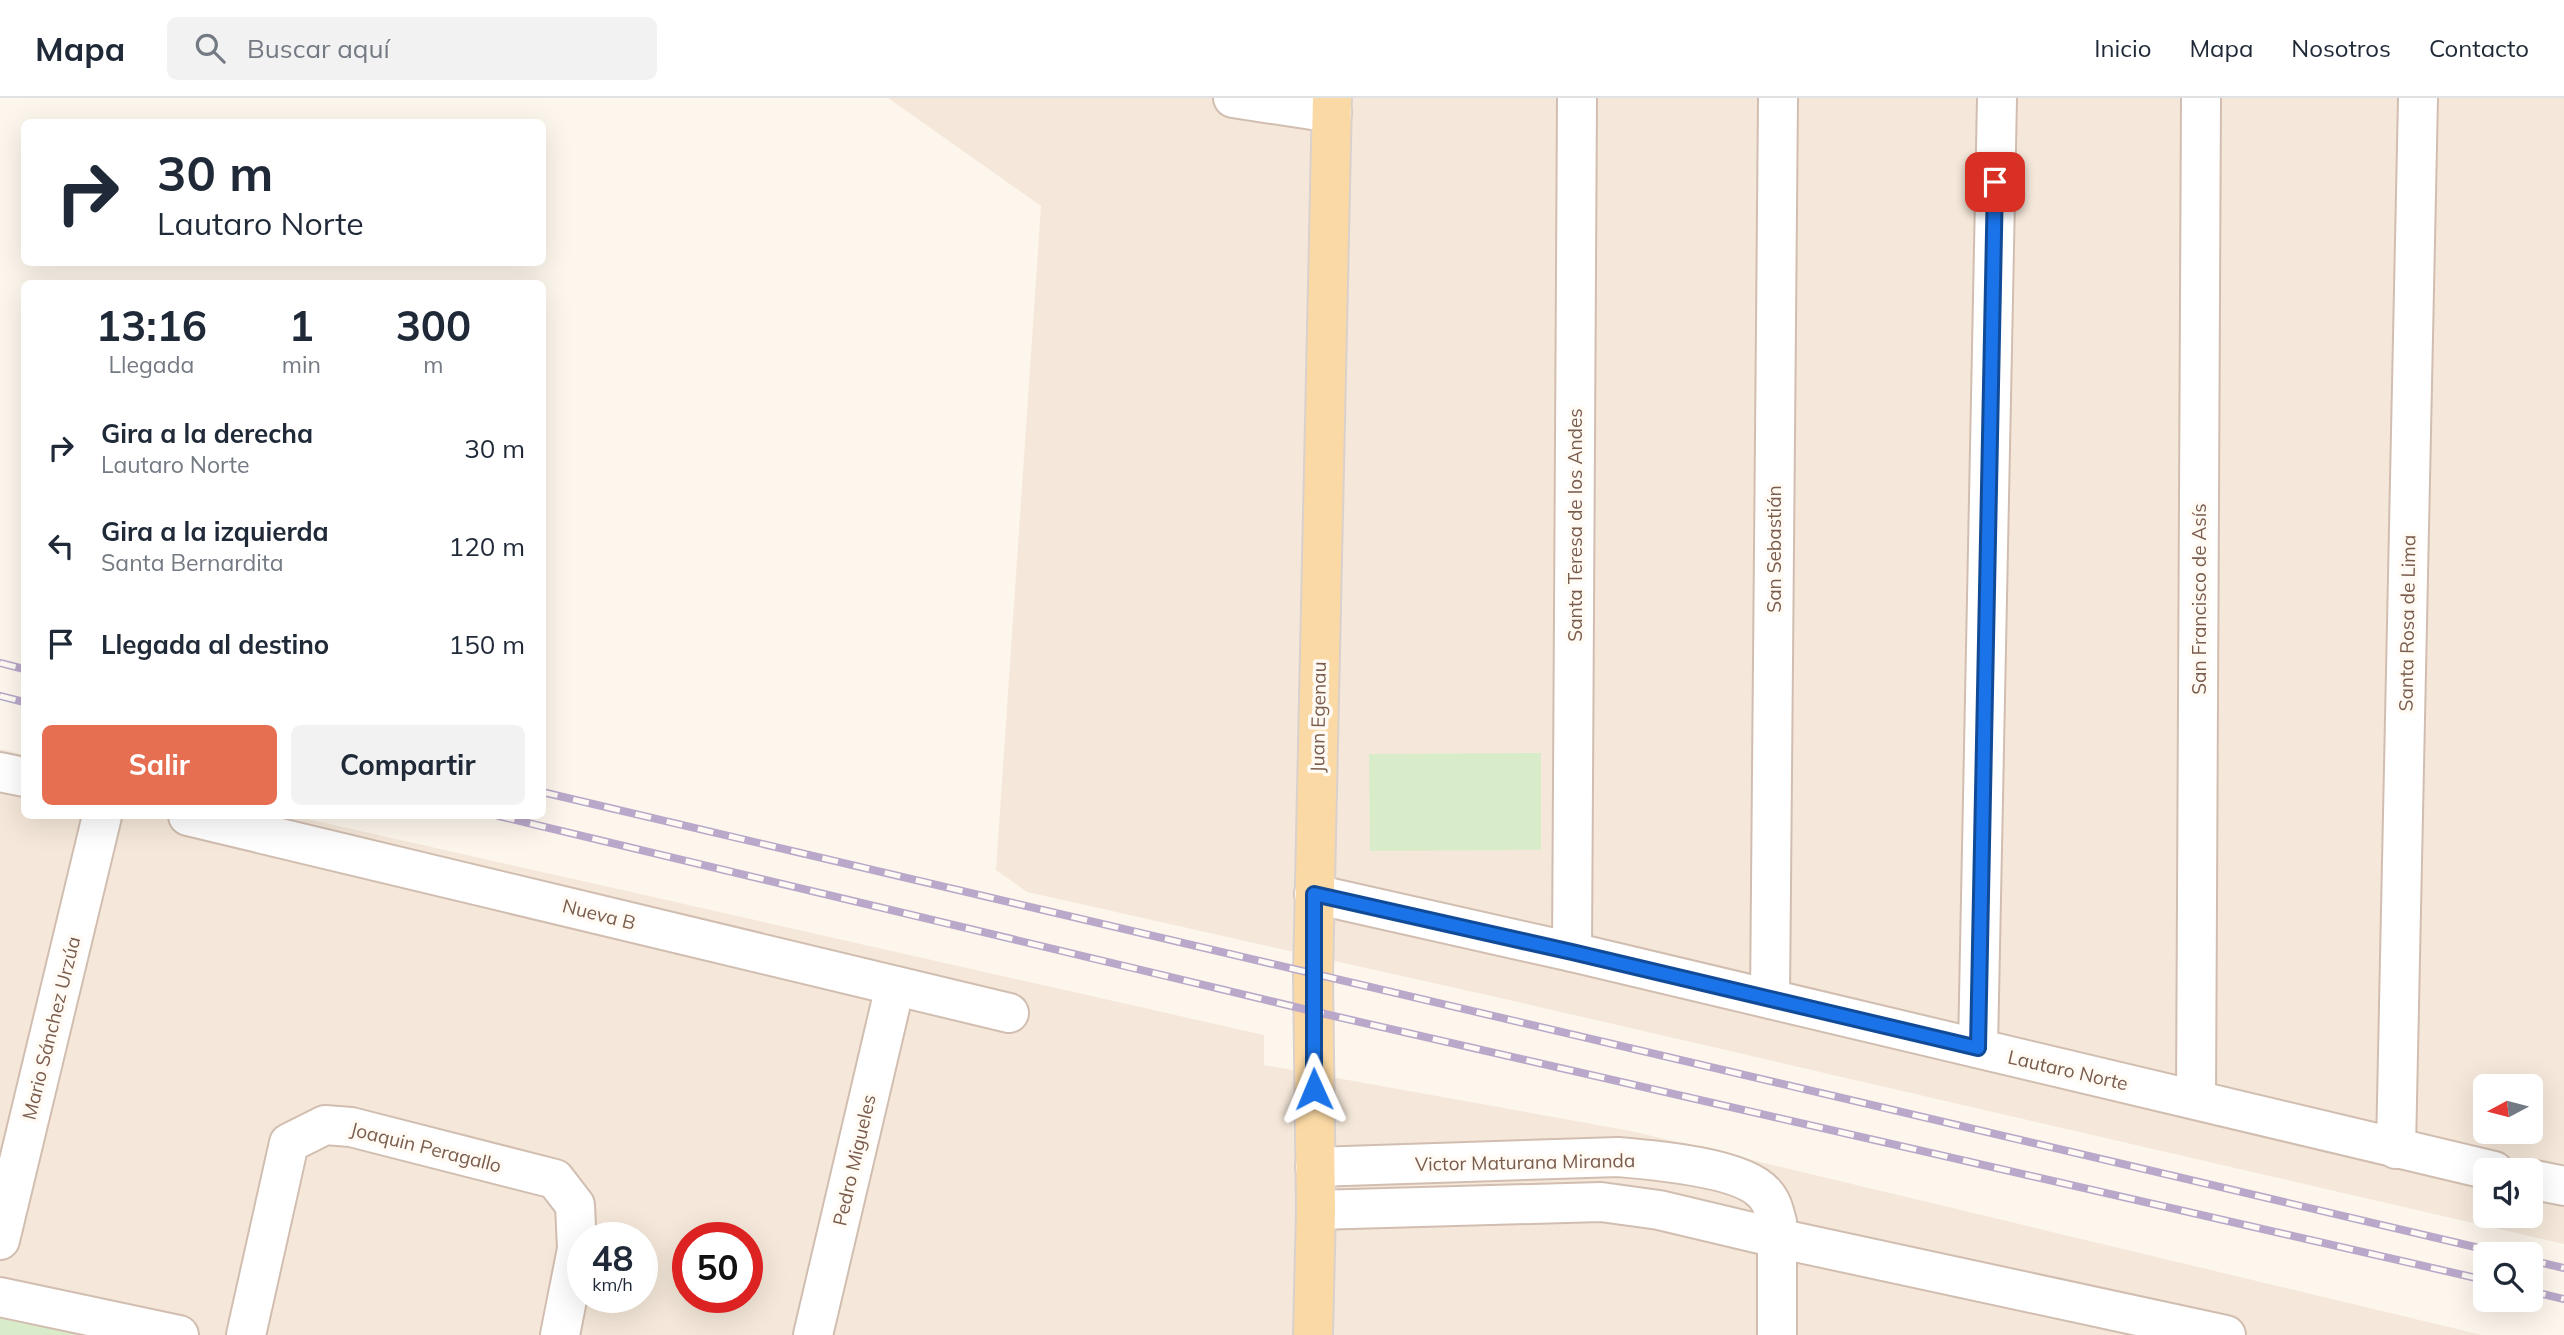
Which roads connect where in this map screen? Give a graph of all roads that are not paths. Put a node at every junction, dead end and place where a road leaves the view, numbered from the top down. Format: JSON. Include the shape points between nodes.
{"nodes":[{"id":1,"x":1233,"y":98,"type":"edge"},
{"id":2,"x":1577,"y":98,"type":"edge"},
{"id":3,"x":1778,"y":98,"type":"edge"},
{"id":4,"x":1997,"y":98,"type":"edge"},
{"id":5,"x":2201,"y":98,"type":"edge"},
{"id":6,"x":2418,"y":98,"type":"edge"},
{"id":7,"x":1332,"y":106,"type":"edge"},
{"id":8,"x":0,"y":772,"type":"edge"},
{"id":9,"x":21,"y":777,"type":"edge"},
{"id":10,"x":101,"y":819,"type":"edge"},
{"id":11,"x":200,"y":819,"type":"edge"},
{"id":12,"x":1314,"y":894,"type":"junction"},
{"id":13,"x":1572,"y":952,"type":"junction"},
{"id":14,"x":895,"y":986,"type":"junction"},
{"id":15,"x":1770,"y":999,"type":"junction"},
{"id":16,"x":1009,"y":1013,"type":"dead end"},
{"id":17,"x":1978,"y":1048,"type":"junction"},
{"id":18,"x":2196,"y":1100,"type":"junction"},
{"id":19,"x":2396,"y":1149,"type":"junction"},
{"id":20,"x":2473,"y":1166,"type":"edge"},
{"id":21,"x":1315,"y":1167,"type":"junction"},
{"id":22,"x":2543,"y":1182,"type":"edge"},
{"id":23,"x":2564,"y":1186,"type":"edge"},
{"id":24,"x":1316,"y":1210,"type":"junction"},
{"id":25,"x":1777,"y":1238,"type":"junction"},
{"id":26,"x":0,"y":1240,"type":"edge"},
{"id":27,"x":0,"y":1297,"type":"edge"},
{"id":28,"x":179,"y":1335,"type":"edge"},
{"id":29,"x":246,"y":1335,"type":"edge"},
{"id":30,"x":560,"y":1335,"type":"edge"},
{"id":31,"x":813,"y":1335,"type":"edge"},
{"id":32,"x":1313,"y":1335,"type":"edge"},
{"id":33,"x":1777,"y":1335,"type":"edge"},
{"id":34,"x":2226,"y":1335,"type":"edge"}],
"edges":[{"from":1,"to":7,"type":"street"},
{"from":2,"to":13,"type":"street","name":"Santa Teresa de los Andes"},
{"from":3,"to":15,"type":"street","name":"San Sebastián"},
{"from":4,"to":17,"type":"street"},
{"from":5,"to":18,"type":"street","name":"San Francisco de Asís"},
{"from":6,"to":19,"type":"street","name":"Santa Rosa de Lima"},
{"from":7,"to":12,"type":"main road","name":"Juan Egenau"},
{"from":8,"to":9,"type":"street"},
{"from":10,"to":26,"type":"street","name":"Mario Sánchez Urzúa"},
{"from":11,"to":14,"type":"street","name":"Nueva B"},
{"from":12,"to":13,"type":"street","name":"Lautaro Norte"},
{"from":12,"to":21,"type":"main road","name":"Juan Egenau"},
{"from":13,"to":15,"type":"street","name":"Lautaro Norte"},
{"from":14,"to":16,"type":"street","name":"Nueva B"},
{"from":14,"to":31,"type":"street","name":"Pedro Migueles"},
{"from":15,"to":17,"type":"street","name":"Lautaro Norte"},
{"from":17,"to":18,"type":"street","name":"Lautaro Norte"},
{"from":18,"to":19,"type":"street","name":"Lautaro Norte"},
{"from":19,"to":20,"type":"street","name":"Lautaro Norte"},
{"from":21,"to":24,"type":"main road","name":"Juan Egenau"},
{"from":21,"to":25,"type":"street","name":"Victor Maturana Miranda","via":[[1582,1157],[1661,1161],[1740,1177],[1753,1184],[1773,1206]]},
{"from":22,"to":23,"type":"street"},
{"from":24,"to":25,"type":"street","via":[[1601,1202],[1659,1210]]},
{"from":24,"to":32,"type":"main road","name":"Juan Egenau"},
{"from":25,"to":33,"type":"street","name":"Victor Maturana Miranda"},
{"from":25,"to":34,"type":"street"},
{"from":27,"to":28,"type":"street"},
{"from":29,"to":30,"type":"street","name":"Joaquin Peragallo","via":[[289,1143],[325,1125],[351,1126],[555,1179],[575,1205],[577,1249]]}]}
